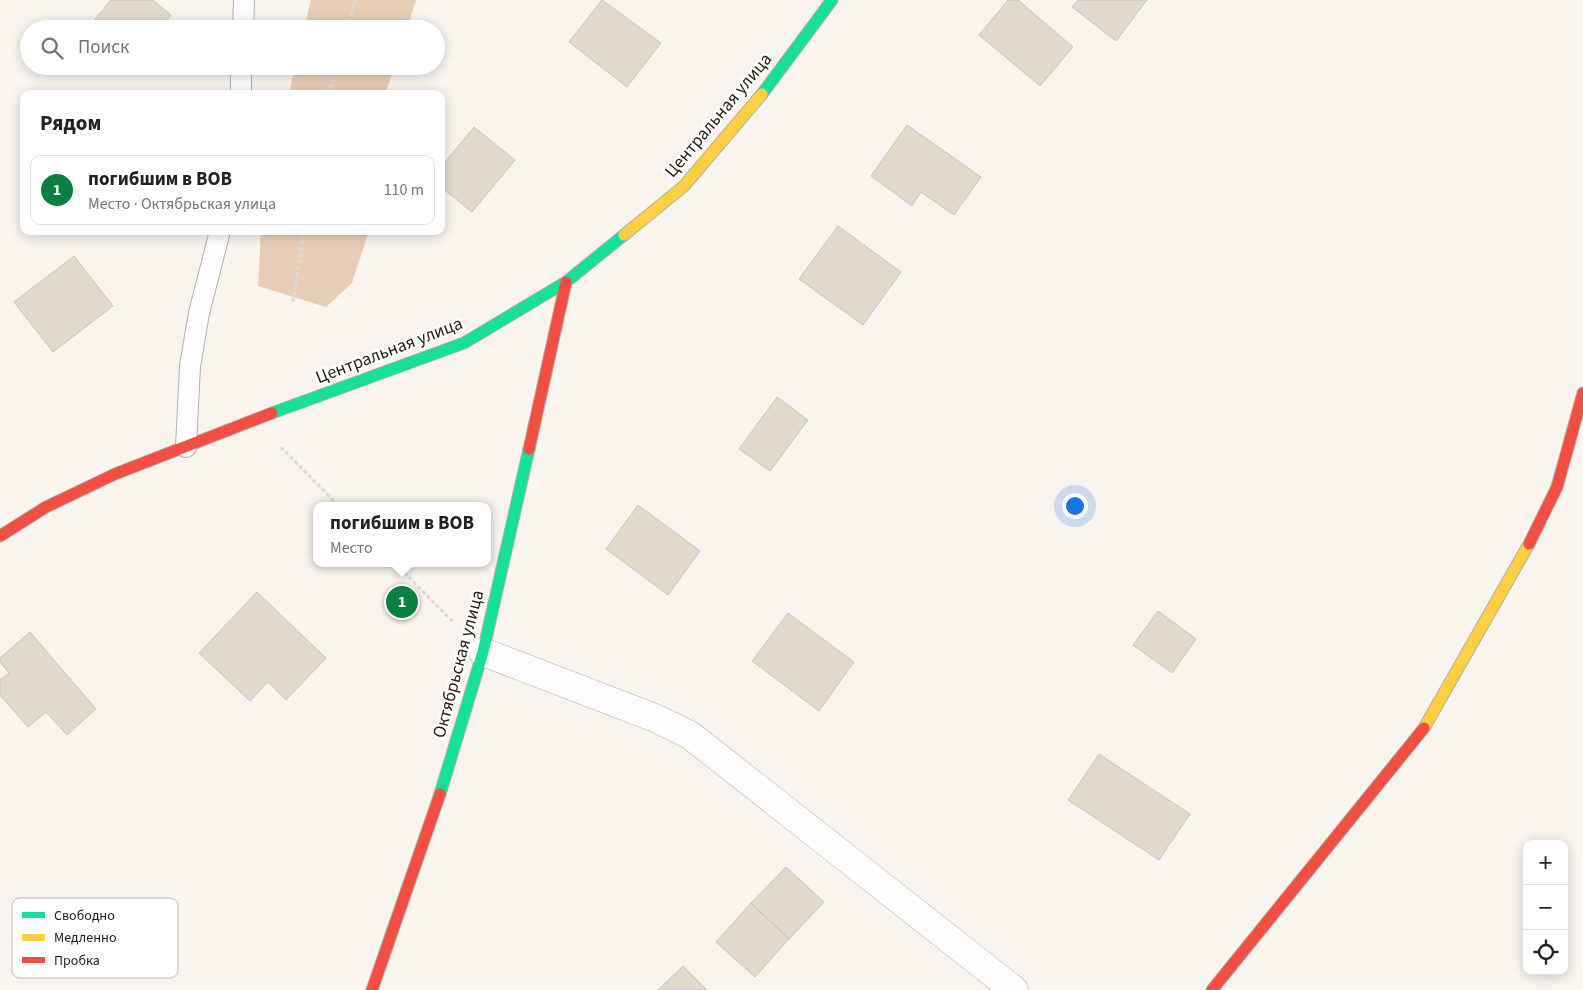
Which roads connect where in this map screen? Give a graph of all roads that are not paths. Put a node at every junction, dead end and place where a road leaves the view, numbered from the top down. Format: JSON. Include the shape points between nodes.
{"nodes":[{"id":1,"x":244,"y":0,"type":"edge"},
{"id":2,"x":832,"y":0,"type":"edge"},
{"id":3,"x":243,"y":20,"type":"edge"},
{"id":4,"x":242,"y":75,"type":"edge"},
{"id":5,"x":241,"y":90,"type":"edge"},
{"id":6,"x":219,"y":235,"type":"edge"},
{"id":7,"x":566,"y":282,"type":"junction"},
{"id":8,"x":1583,"y":393,"type":"edge"},
{"id":9,"x":186,"y":447,"type":"junction"},
{"id":10,"x":0,"y":536,"type":"edge"},
{"id":11,"x":483,"y":652,"type":"junction"},
{"id":12,"x":372,"y":990,"type":"edge"},
{"id":13,"x":1014,"y":990,"type":"edge"},
{"id":14,"x":1212,"y":990,"type":"edge"}],
"edges":[{"from":1,"to":3,"type":"lane"},
{"from":2,"to":7,"type":"street","name":"Центральная улица","via":[[756,102],[684,186]]},
{"from":4,"to":5,"type":"lane"},
{"from":6,"to":9,"type":"lane","via":[[190,366]]},
{"from":7,"to":9,"type":"street","name":"Центральная улица","via":[[464,343]]},
{"from":7,"to":11,"type":"street","name":"Октябрьская улица"},
{"from":8,"to":14,"type":"street","via":[[1558,487],[1526,551],[1419,737]]},
{"from":9,"to":10,"type":"street","name":"Центральная улица","via":[[115,474],[46,507]]},
{"from":11,"to":12,"type":"street","name":"Октябрьская улица","via":[[429,831]]},
{"from":11,"to":13,"type":"street","via":[[655,718],[690,735]]}]}
